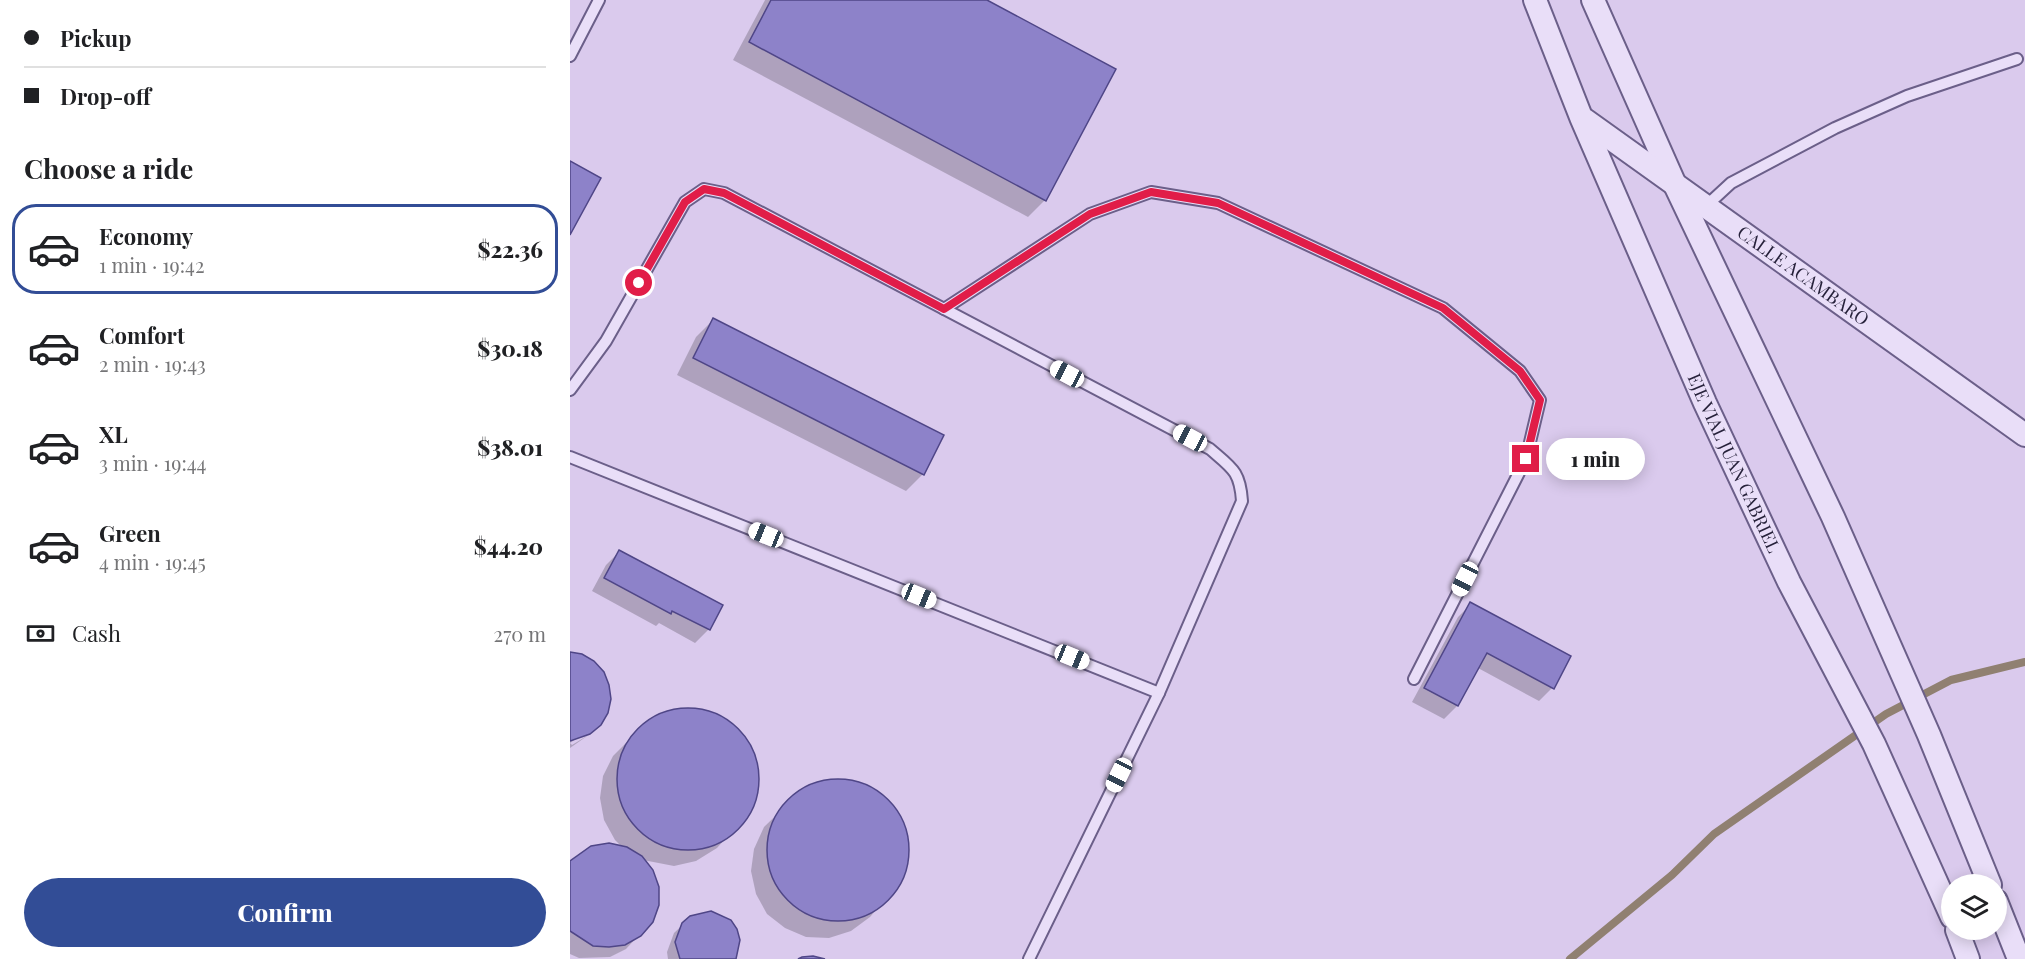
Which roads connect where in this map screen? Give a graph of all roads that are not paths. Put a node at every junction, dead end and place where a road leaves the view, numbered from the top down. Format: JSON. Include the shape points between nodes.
{"nodes":[{"id":1,"x":599,"y":0,"type":"edge"},
{"id":2,"x":1535,"y":0,"type":"edge"},
{"id":3,"x":1593,"y":0,"type":"edge"},
{"id":4,"x":571,"y":53,"type":"edge"},
{"id":5,"x":2017,"y":59,"type":"dead end"},
{"id":6,"x":1581,"y":117,"type":"junction"},
{"id":7,"x":1677,"y":187,"type":"junction"},
{"id":8,"x":1705,"y":207,"type":"junction"},
{"id":9,"x":944,"y":309,"type":"junction"},
{"id":10,"x":570,"y":390,"type":"edge"},
{"id":11,"x":2025,"y":435,"type":"edge"},
{"id":12,"x":570,"y":457,"type":"edge"},
{"id":13,"x":1414,"y":679,"type":"dead end"},
{"id":14,"x":1159,"y":693,"type":"junction"},
{"id":15,"x":1986,"y":874,"type":"edge"},
{"id":16,"x":1941,"y":893,"type":"edge"},
{"id":17,"x":2007,"y":929,"type":"edge"},
{"id":18,"x":1961,"y":940,"type":"edge"},
{"id":19,"x":1029,"y":959,"type":"edge"},
{"id":20,"x":1968,"y":959,"type":"edge"},
{"id":21,"x":2019,"y":959,"type":"edge"}],
"edges":[{"from":1,"to":4,"type":"lane"},
{"from":2,"to":6,"type":"street","name":"EJE VIAL JUAN GABRIEL"},
{"from":3,"to":7,"type":"street"},
{"from":5,"to":8,"type":"lane","via":[[1907,96],[1835,128],[1731,183]]},
{"from":6,"to":7,"type":"street","name":"CALLE ACAMBARO"},
{"from":6,"to":16,"type":"street","name":"EJE VIAL JUAN GABRIEL","via":[[1720,434],[1789,582],[1874,744]]},
{"from":7,"to":8,"type":"street","name":"CALLE ACAMBARO"},
{"from":7,"to":15,"type":"street","via":[[1833,517]]},
{"from":8,"to":11,"type":"street","name":"CALLE ACAMBARO"},
{"from":9,"to":10,"type":"lane","via":[[724,193],[704,189],[685,202],[606,341]]},
{"from":9,"to":13,"type":"lane","via":[[1090,214],[1151,192],[1218,203],[1443,308],[1520,371],[1540,400],[1526,459]]},
{"from":9,"to":14,"type":"lane","via":[[1210,449],[1241,480],[1242,501]]},
{"from":12,"to":14,"type":"lane"},
{"from":14,"to":19,"type":"lane"},
{"from":17,"to":21,"type":"street"},
{"from":18,"to":20,"type":"street"}]}
